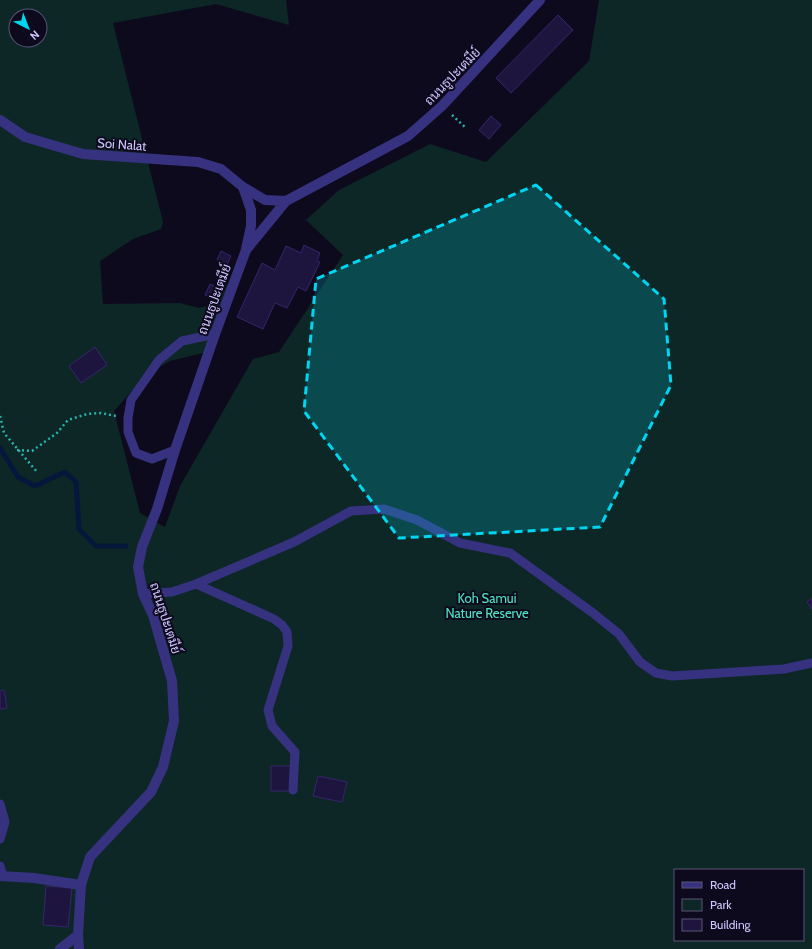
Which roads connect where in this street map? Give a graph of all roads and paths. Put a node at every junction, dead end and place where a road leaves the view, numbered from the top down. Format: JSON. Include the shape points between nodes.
{"nodes":[{"id":1,"x":540,"y":0,"type":"edge"},
{"id":2,"x":442,"y":106,"type":"junction"},
{"id":3,"x":0,"y":120,"type":"edge"},
{"id":4,"x":466,"y":128,"type":"dead end"},
{"id":5,"x":243,"y":187,"type":"junction"},
{"id":6,"x":286,"y":201,"type":"junction"},
{"id":7,"x":246,"y":250,"type":"junction"},
{"id":8,"x":215,"y":334,"type":"junction"},
{"id":9,"x":101,"y":413,"type":"dead end"},
{"id":10,"x":0,"y":416,"type":"edge"},
{"id":11,"x":17,"y":450,"type":"junction"},
{"id":12,"x":175,"y":450,"type":"junction"},
{"id":13,"x":36,"y":472,"type":"dead end"},
{"id":14,"x":196,"y":584,"type":"junction"},
{"id":15,"x":143,"y":594,"type":"junction"},
{"id":16,"x":812,"y":663,"type":"edge"},
{"id":17,"x":293,"y":790,"type":"dead end"},
{"id":18,"x":0,"y":804,"type":"edge"},
{"id":19,"x":0,"y":839,"type":"edge"},
{"id":20,"x":0,"y":866,"type":"edge"},
{"id":21,"x":1,"y":876,"type":"edge"},
{"id":22,"x":81,"y":885,"type":"junction"},
{"id":23,"x":78,"y":935,"type":"junction"},
{"id":24,"x":60,"y":949,"type":"edge"},
{"id":25,"x":79,"y":949,"type":"edge"}],
"edges":[{"from":1,"to":2,"type":"street","name":"ถนนธูปะเตมีย์"},
{"from":2,"to":4,"type":"path"},
{"from":2,"to":6,"type":"street","name":"ถนนธูปะเตมีย์","via":[[408,136]]},
{"from":3,"to":5,"type":"street","name":"Soi Nalat","via":[[25,137],[83,154],[198,162],[221,169]]},
{"from":5,"to":6,"type":"street","via":[[265,200]]},
{"from":5,"to":7,"type":"street","via":[[251,210]]},
{"from":6,"to":7,"type":"street","name":"ถนนธูปะเตมีย์"},
{"from":7,"to":8,"type":"street","name":"ถนนธูปะเตมีย์"},
{"from":8,"to":12,"type":"street","name":"ถนนธูปะเตมีย์"},
{"from":8,"to":12,"type":"lane","via":[[182,341],[159,360],[131,400],[128,432],[136,453],[152,459]]},
{"from":9,"to":11,"type":"path","via":[[68,420],[57,433],[32,451]]},
{"from":10,"to":11,"type":"path","via":[[4,433]]},
{"from":11,"to":13,"type":"path"},
{"from":12,"to":15,"type":"street","name":"ถนนธูปะเตมีย์","via":[[139,560]]},
{"from":14,"to":15,"type":"lane","via":[[172,592]]},
{"from":14,"to":16,"type":"lane","via":[[294,542],[351,511],[384,509],[417,520],[460,543],[510,553],[619,634],[640,662],[656,673],[672,676],[777,670]]},
{"from":14,"to":17,"type":"lane","via":[[274,619],[287,632],[288,646],[268,710],[272,726],[295,752]]},
{"from":15,"to":22,"type":"street","name":"ถนนธูปะเตมีย์","via":[[153,615],[172,681],[174,721],[163,767],[151,792],[90,857]]},
{"from":18,"to":19,"type":"lane","via":[[5,822]]},
{"from":20,"to":21,"type":"lane"},
{"from":21,"to":22,"type":"street"},
{"from":22,"to":23,"type":"street","name":"ถนนธูปะเตมีย์"},
{"from":23,"to":24,"type":"street"},
{"from":23,"to":25,"type":"street","name":"ถนนธูปะเตมีย์"}]}
